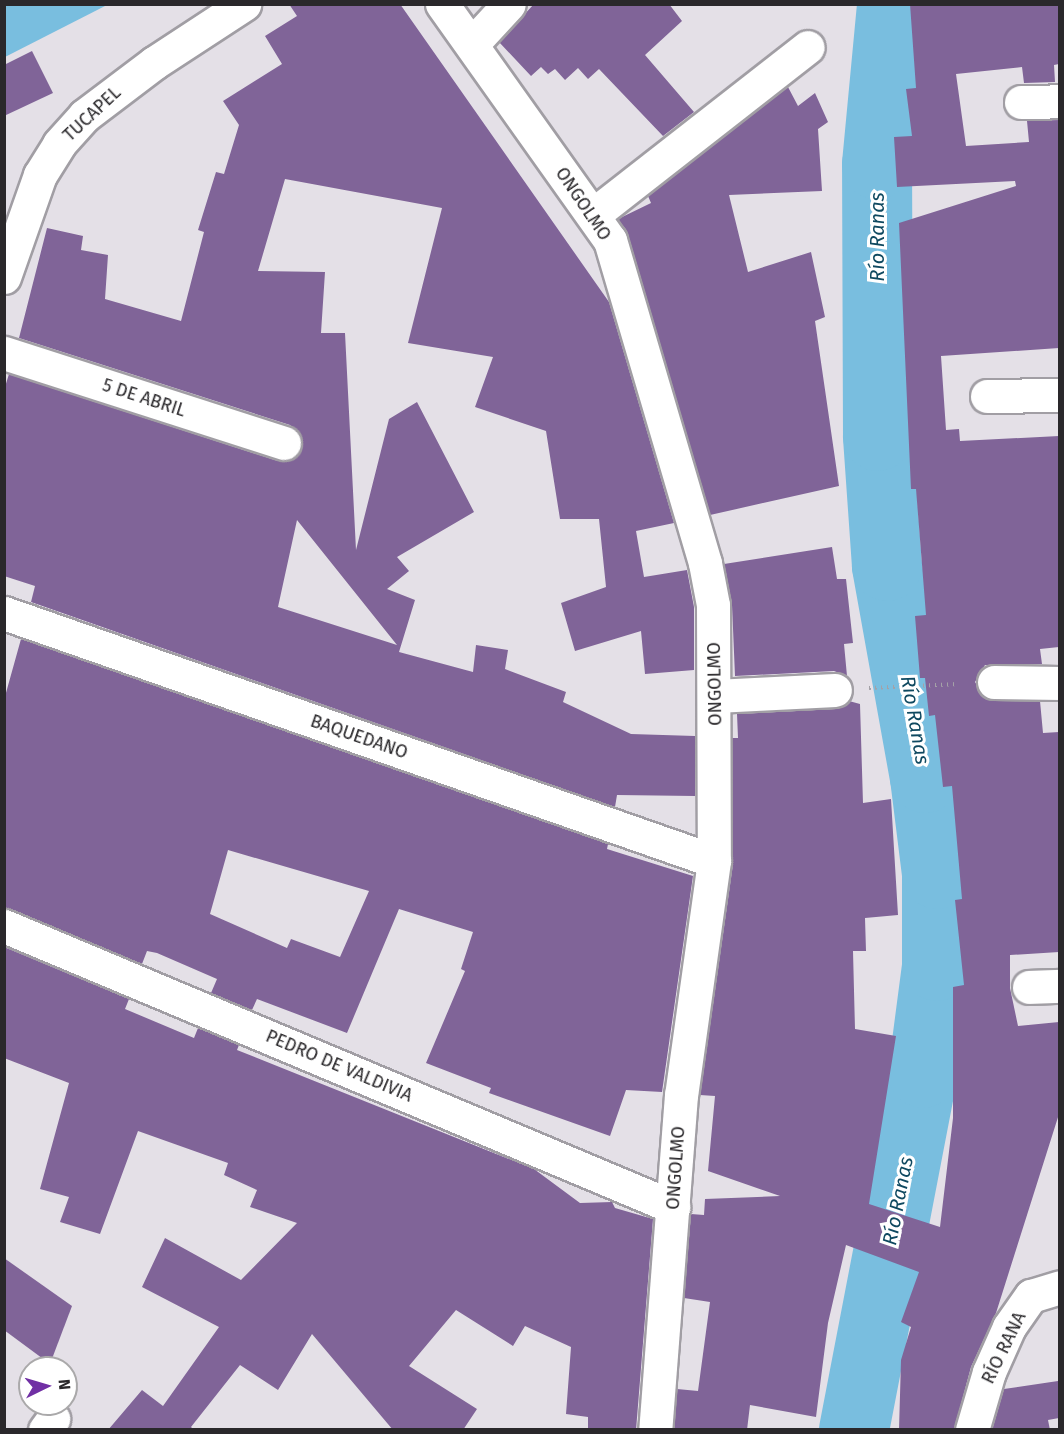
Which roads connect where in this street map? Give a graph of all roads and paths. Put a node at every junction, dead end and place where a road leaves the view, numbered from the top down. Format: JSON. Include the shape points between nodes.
{"nodes":[{"id":1,"x":244,"y":4,"type":"edge"},
{"id":2,"x":442,"y":4,"type":"edge"},
{"id":3,"x":509,"y":4,"type":"edge"},
{"id":4,"x":472,"y":44,"type":"junction"},
{"id":5,"x":808,"y":47,"type":"dead end"},
{"id":6,"x":1059,"y":101,"type":"edge"},
{"id":7,"x":1021,"y":102,"type":"dead end"},
{"id":8,"x":594,"y":214,"type":"junction"},
{"id":9,"x":4,"y":277,"type":"edge"},
{"id":10,"x":4,"y":353,"type":"edge"},
{"id":11,"x":1059,"y":395,"type":"edge"},
{"id":12,"x":987,"y":396,"type":"dead end"},
{"id":13,"x":284,"y":443,"type":"dead end"},
{"id":14,"x":4,"y":613,"type":"edge"},
{"id":15,"x":994,"y":682,"type":"joint"},
{"id":16,"x":1059,"y":683,"type":"edge"},
{"id":17,"x":835,"y":690,"type":"joint"},
{"id":18,"x":715,"y":696,"type":"junction"},
{"id":19,"x":714,"y":861,"type":"junction"},
{"id":20,"x":4,"y":926,"type":"edge"},
{"id":21,"x":673,"y":1207,"type":"junction"},
{"id":22,"x":1059,"y":1287,"type":"edge"},
{"id":23,"x":655,"y":1430,"type":"edge"},
{"id":24,"x":972,"y":1430,"type":"edge"}],
"edges":[{"from":1,"to":9,"type":"street","name":"TUCAPEL","via":[[154,63],[84,116],[40,175]]},
{"from":2,"to":4,"type":"street","name":"ONGOLMO"},
{"from":3,"to":4,"type":"street"},
{"from":4,"to":8,"type":"street","name":"ONGOLMO"},
{"from":5,"to":8,"type":"street"},
{"from":6,"to":7,"type":"street"},
{"from":8,"to":18,"type":"street","name":"ONGOLMO","via":[[610,240],[621,272],[705,563],[713,605]]},
{"from":10,"to":13,"type":"street","name":"5 DE ABRIL"},
{"from":11,"to":12,"type":"street"},
{"from":14,"to":19,"type":"street","name":"BAQUEDANO"},
{"from":15,"to":16,"type":"street"},
{"from":15,"to":17,"type":"path"},
{"from":17,"to":18,"type":"street"},
{"from":18,"to":19,"type":"street","name":"ONGOLMO"},
{"from":19,"to":21,"type":"street","name":"ONGOLMO","via":[[681,1095]]},
{"from":20,"to":21,"type":"street","name":"PEDRO DE VALDIVIA"},
{"from":21,"to":23,"type":"street","name":"ONGOLMO"},
{"from":22,"to":24,"type":"street","name":"RÍO RANA","via":[[1031,1296],[1009,1327],[989,1372]]}]}
